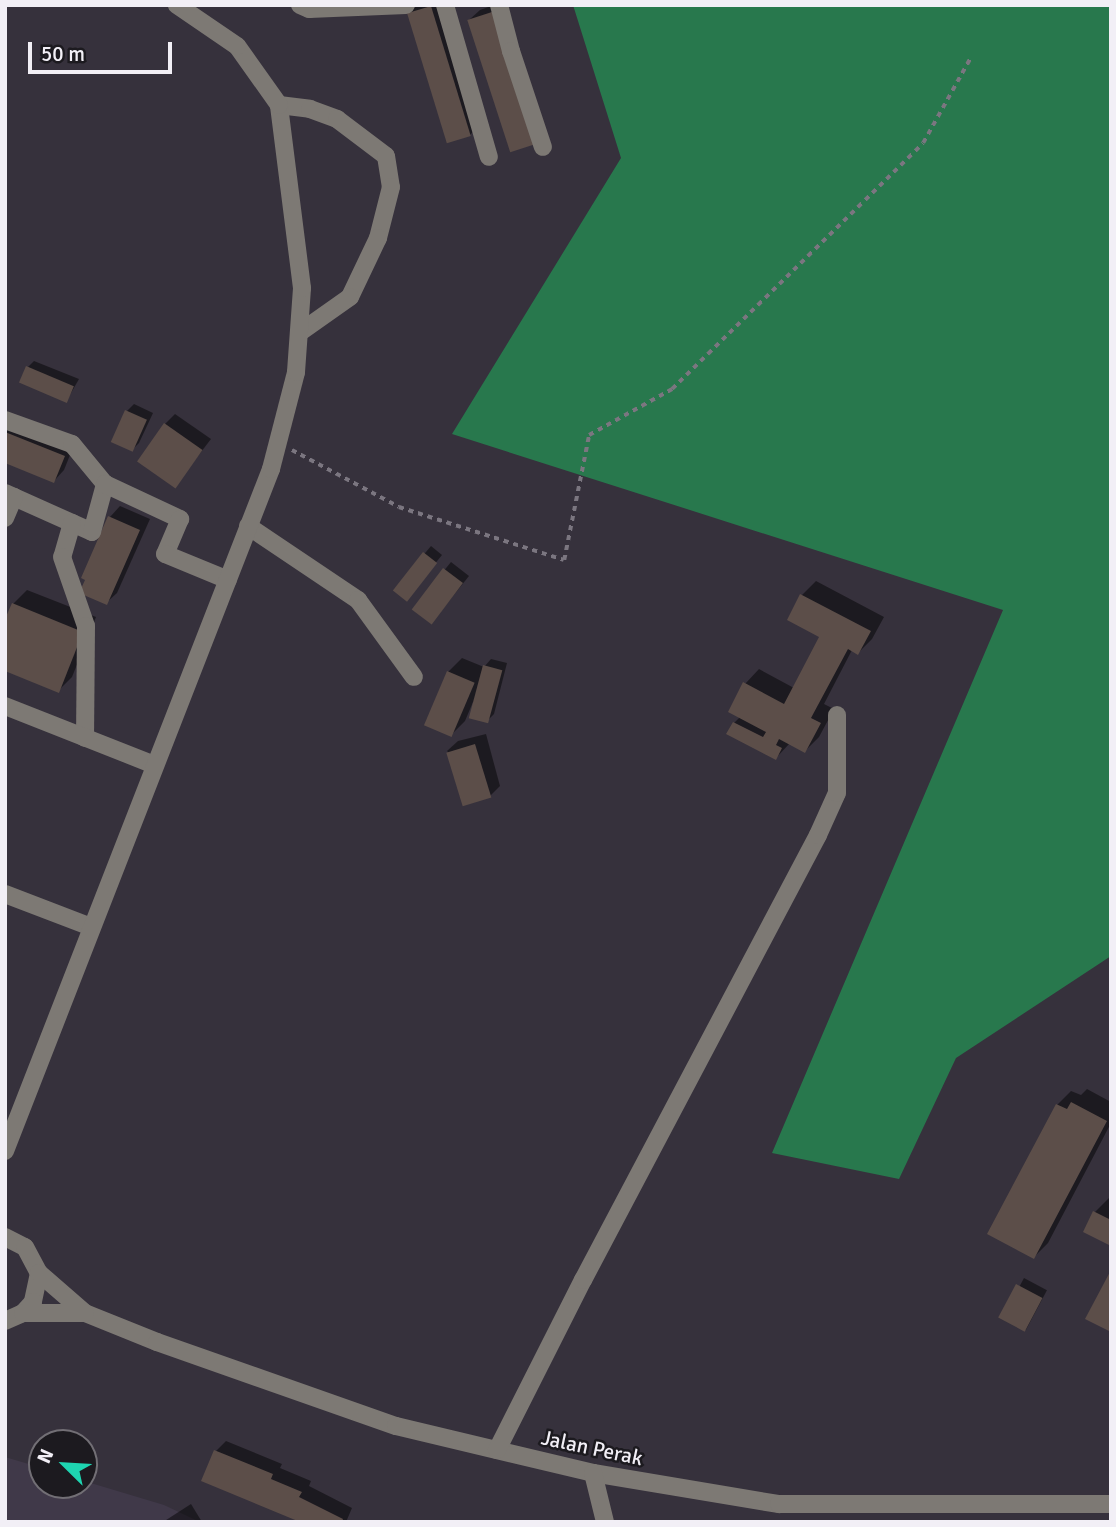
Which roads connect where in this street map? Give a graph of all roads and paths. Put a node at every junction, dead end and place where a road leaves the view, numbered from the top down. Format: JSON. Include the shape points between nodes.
{"nodes":[{"id":1,"x":177,"y":5,"type":"edge"},
{"id":2,"x":300,"y":5,"type":"edge"},
{"id":3,"x":406,"y":5,"type":"edge"},
{"id":4,"x":444,"y":5,"type":"edge"},
{"id":5,"x":499,"y":5,"type":"edge"},
{"id":6,"x":970,"y":59,"type":"dead end"},
{"id":7,"x":279,"y":105,"type":"junction"},
{"id":8,"x":542,"y":147,"type":"dead end"},
{"id":9,"x":489,"y":157,"type":"dead end"},
{"id":10,"x":299,"y":333,"type":"junction"},
{"id":11,"x":5,"y":420,"type":"edge"},
{"id":12,"x":278,"y":443,"type":"junction"},
{"id":13,"x":104,"y":484,"type":"junction"},
{"id":14,"x":9,"y":495,"type":"edge"},
{"id":15,"x":5,"y":518,"type":"edge"},
{"id":16,"x":72,"y":523,"type":"junction"},
{"id":17,"x":248,"y":526,"type":"junction"},
{"id":18,"x":228,"y":580,"type":"junction"},
{"id":19,"x":414,"y":677,"type":"dead end"},
{"id":20,"x":5,"y":706,"type":"edge"},
{"id":21,"x":837,"y":715,"type":"dead end"},
{"id":22,"x":85,"y":738,"type":"junction"},
{"id":23,"x":155,"y":765,"type":"junction"},
{"id":24,"x":5,"y":894,"type":"edge"},
{"id":25,"x":91,"y":927,"type":"junction"},
{"id":26,"x":5,"y":1150,"type":"edge"},
{"id":27,"x":5,"y":1237,"type":"edge"},
{"id":28,"x":39,"y":1273,"type":"junction"},
{"id":29,"x":85,"y":1312,"type":"junction"},
{"id":30,"x":23,"y":1313,"type":"junction"},
{"id":31,"x":5,"y":1321,"type":"edge"},
{"id":32,"x":497,"y":1450,"type":"junction"},
{"id":33,"x":593,"y":1473,"type":"junction"},
{"id":34,"x":1111,"y":1504,"type":"edge"},
{"id":35,"x":605,"y":1522,"type":"edge"}],
"edges":[{"from":1,"to":7,"type":"street","via":[[237,46]]},
{"from":2,"to":3,"type":"street","via":[[309,9]]},
{"from":4,"to":9,"type":"street"},
{"from":5,"to":8,"type":"street"},
{"from":6,"to":12,"type":"path","via":[[923,144],[672,389],[589,435],[564,560],[399,507]]},
{"from":7,"to":10,"type":"street","via":[[302,288]]},
{"from":7,"to":10,"type":"street","via":[[337,119],[386,156],[391,187],[378,238],[350,297]]},
{"from":10,"to":12,"type":"street","via":[[296,372]]},
{"from":11,"to":13,"type":"street","via":[[72,444]]},
{"from":12,"to":17,"type":"street"},
{"from":13,"to":16,"type":"street","via":[[92,532]]},
{"from":13,"to":18,"type":"street","via":[[180,519],[165,554]]},
{"from":14,"to":15,"type":"street"},
{"from":14,"to":16,"type":"street"},
{"from":16,"to":22,"type":"street","via":[[62,557],[86,626]]},
{"from":17,"to":18,"type":"street"},
{"from":17,"to":19,"type":"street","via":[[358,600]]},
{"from":18,"to":23,"type":"street"},
{"from":20,"to":22,"type":"street"},
{"from":21,"to":32,"type":"street","via":[[836,793],[818,835]]},
{"from":22,"to":23,"type":"street"},
{"from":23,"to":25,"type":"street"},
{"from":24,"to":25,"type":"street"},
{"from":25,"to":26,"type":"street"},
{"from":27,"to":28,"type":"street","name":"Jalan Perak","via":[[25,1247]]},
{"from":28,"to":29,"type":"street","name":"Jalan Perak"},
{"from":28,"to":30,"type":"street","via":[[33,1302]]},
{"from":29,"to":30,"type":"street","name":"Jalan Perak"},
{"from":29,"to":32,"type":"street","name":"Jalan Perak","via":[[396,1426]]},
{"from":30,"to":31,"type":"street"},
{"from":32,"to":33,"type":"street","name":"Jalan Perak"},
{"from":33,"to":34,"type":"street","name":"Jalan Perak","via":[[779,1504]]},
{"from":33,"to":35,"type":"street"}]}
